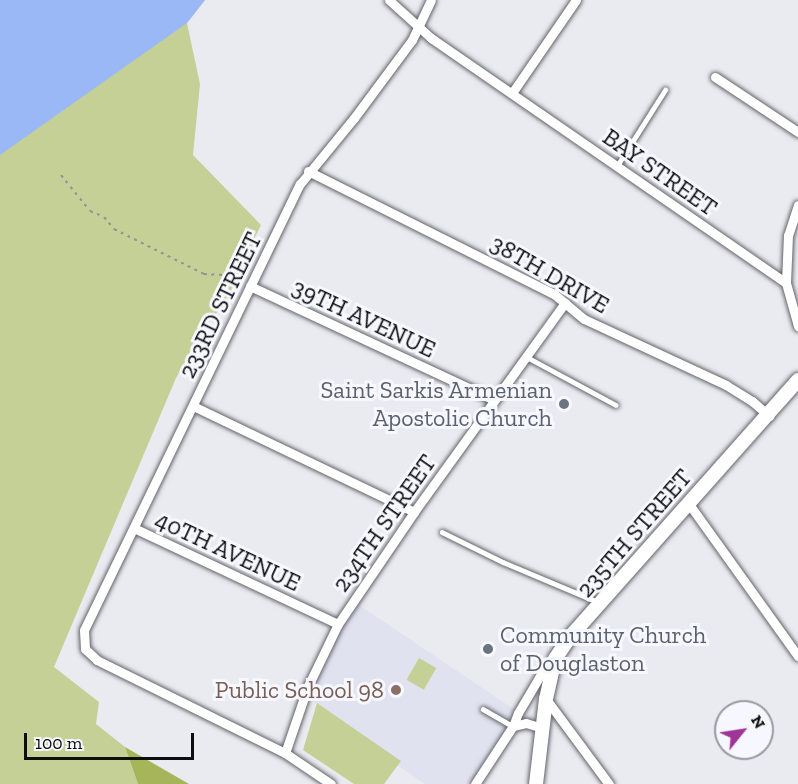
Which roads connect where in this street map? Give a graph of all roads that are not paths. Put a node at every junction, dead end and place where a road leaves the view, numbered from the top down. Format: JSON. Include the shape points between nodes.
{"nodes":[{"id":1,"x":388,"y":0,"type":"edge"},
{"id":2,"x":431,"y":0,"type":"edge"},
{"id":3,"x":576,"y":0,"type":"edge"},
{"id":4,"x":417,"y":26,"type":"junction"},
{"id":5,"x":715,"y":76,"type":"dead end"},
{"id":6,"x":665,"y":90,"type":"dead end"},
{"id":7,"x":512,"y":93,"type":"junction"},
{"id":8,"x":798,"y":132,"type":"edge"},
{"id":9,"x":617,"y":166,"type":"junction"},
{"id":10,"x":308,"y":171,"type":"junction"},
{"id":11,"x":798,"y":205,"type":"edge"},
{"id":12,"x":786,"y":283,"type":"junction"},
{"id":13,"x":250,"y":286,"type":"junction"},
{"id":14,"x":565,"y":303,"type":"junction"},
{"id":15,"x":798,"y":326,"type":"edge"},
{"id":16,"x":525,"y":356,"type":"junction"},
{"id":17,"x":798,"y":380,"type":"edge"},
{"id":18,"x":494,"y":400,"type":"junction"},
{"id":19,"x":616,"y":405,"type":"dead end"},
{"id":20,"x":193,"y":406,"type":"junction"},
{"id":21,"x":769,"y":416,"type":"junction"},
{"id":22,"x":689,"y":504,"type":"junction"},
{"id":23,"x":414,"y":512,"type":"junction"},
{"id":24,"x":134,"y":528,"type":"junction"},
{"id":25,"x":442,"y":532,"type":"dead end"},
{"id":26,"x":602,"y":604,"type":"junction"},
{"id":27,"x":338,"y":624,"type":"junction"},
{"id":28,"x":798,"y":656,"type":"edge"},
{"id":29,"x":555,"y":659,"type":"junction"},
{"id":30,"x":546,"y":699,"type":"junction"},
{"id":31,"x":483,"y":709,"type":"dead end"},
{"id":32,"x":513,"y":726,"type":"junction"},
{"id":33,"x":542,"y":728,"type":"junction"},
{"id":34,"x":285,"y":753,"type":"junction"},
{"id":35,"x":331,"y":784,"type":"edge"},
{"id":36,"x":475,"y":784,"type":"edge"},
{"id":37,"x":536,"y":784,"type":"edge"},
{"id":38,"x":609,"y":784,"type":"edge"}],
"edges":[{"from":1,"to":4,"type":"street","name":"BAY STREET"},
{"from":2,"to":4,"type":"street","name":"233RD STREET"},
{"from":3,"to":7,"type":"street"},
{"from":4,"to":7,"type":"street","name":"BAY STREET"},
{"from":4,"to":10,"type":"street","name":"233RD STREET","via":[[412,40],[354,118]]},
{"from":5,"to":8,"type":"street"},
{"from":6,"to":9,"type":"lane"},
{"from":7,"to":9,"type":"street","name":"BAY STREET"},
{"from":9,"to":12,"type":"street","name":"BAY STREET"},
{"from":10,"to":13,"type":"street","name":"233RD STREET"},
{"from":10,"to":14,"type":"street","name":"38TH DRIVE"},
{"from":11,"to":12,"type":"street","via":[[788,235]]},
{"from":12,"to":15,"type":"street"},
{"from":13,"to":18,"type":"street","name":"39TH AVENUE"},
{"from":13,"to":20,"type":"street","name":"233RD STREET"},
{"from":14,"to":16,"type":"street","name":"234TH STREET"},
{"from":14,"to":21,"type":"street","name":"38TH DRIVE","via":[[584,319],[726,385]]},
{"from":16,"to":18,"type":"street","name":"234TH STREET"},
{"from":16,"to":19,"type":"lane"},
{"from":17,"to":21,"type":"main road","name":"235TH STREET"},
{"from":18,"to":23,"type":"street","name":"234TH STREET"},
{"from":20,"to":23,"type":"street"},
{"from":20,"to":24,"type":"street","name":"233RD STREET"},
{"from":21,"to":22,"type":"main road","name":"235TH STREET"},
{"from":22,"to":26,"type":"main road","name":"235TH STREET"},
{"from":22,"to":28,"type":"street"},
{"from":23,"to":27,"type":"street","name":"234TH STREET"},
{"from":24,"to":27,"type":"street","name":"40TH AVENUE"},
{"from":24,"to":34,"type":"street","name":"233RD STREET","via":[[84,630],[85,649],[97,660]]},
{"from":25,"to":26,"type":"lane"},
{"from":26,"to":29,"type":"main road","name":"235TH STREET"},
{"from":27,"to":34,"type":"street","name":"234TH STREET","via":[[308,686]]},
{"from":29,"to":30,"type":"main road"},
{"from":29,"to":32,"type":"street","name":"235TH STREET","via":[[541,674]]},
{"from":30,"to":33,"type":"main road"},
{"from":30,"to":38,"type":"street"},
{"from":31,"to":32,"type":"lane"},
{"from":32,"to":33,"type":"street","via":[[525,723]]},
{"from":32,"to":36,"type":"street","name":"235TH STREET"},
{"from":33,"to":37,"type":"main road"},
{"from":34,"to":35,"type":"street"}]}
